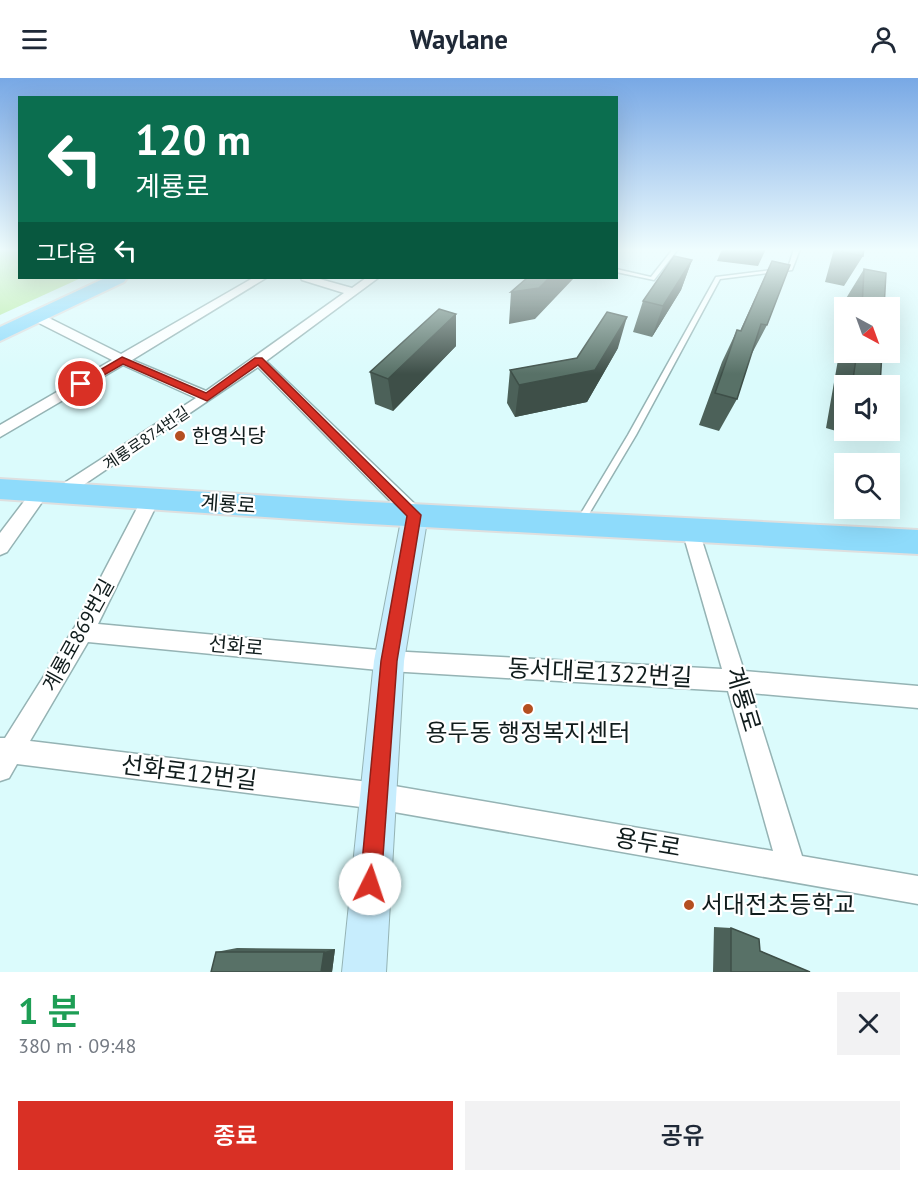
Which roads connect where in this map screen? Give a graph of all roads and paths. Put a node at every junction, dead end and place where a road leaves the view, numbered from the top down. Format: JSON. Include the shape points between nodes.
{"nodes":[{"id":1,"x":92,"y":291,"type":"edge"},
{"id":2,"x":239,"y":291,"type":"edge"},
{"id":3,"x":349,"y":291,"type":"edge"},
{"id":4,"x":711,"y":291,"type":"edge"},
{"id":5,"x":353,"y":292,"type":"joint"},
{"id":6,"x":37,"y":317,"type":"junction"},
{"id":7,"x":0,"y":335,"type":"edge"},
{"id":8,"x":122,"y":360,"type":"junction"},
{"id":9,"x":258,"y":360,"type":"junction"},
{"id":10,"x":207,"y":397,"type":"junction"},
{"id":11,"x":0,"y":432,"type":"edge"},
{"id":12,"x":0,"y":489,"type":"edge"},
{"id":13,"x":53,"y":491,"type":"junction"},
{"id":14,"x":151,"y":498,"type":"junction"},
{"id":15,"x":414,"y":515,"type":"junction"},
{"id":16,"x":579,"y":524,"type":"junction"},
{"id":17,"x":692,"y":530,"type":"junction"},
{"id":18,"x":918,"y":542,"type":"edge"},
{"id":19,"x":0,"y":547,"type":"edge"},
{"id":20,"x":83,"y":632,"type":"junction"},
{"id":21,"x":389,"y":661,"type":"junction"},
{"id":22,"x":738,"y":681,"type":"junction"},
{"id":23,"x":918,"y":697,"type":"edge"},
{"id":24,"x":3,"y":757,"type":"edge"},
{"id":25,"x":377,"y":796,"type":"junction"},
{"id":26,"x":792,"y":868,"type":"junction"},
{"id":27,"x":918,"y":890,"type":"edge"},
{"id":28,"x":364,"y":972,"type":"edge"}],
"edges":[{"from":1,"to":6,"type":"main road"},
{"from":2,"to":8,"type":"street"},
{"from":3,"to":5,"type":"street"},
{"from":4,"to":16,"type":"lane"},
{"from":5,"to":9,"type":"street","name":"계룡로874번길"},
{"from":6,"to":7,"type":"main road"},
{"from":6,"to":8,"type":"street"},
{"from":8,"to":10,"type":"street"},
{"from":8,"to":11,"type":"street"},
{"from":9,"to":10,"type":"street","name":"계룡로874번길"},
{"from":9,"to":15,"type":"street"},
{"from":10,"to":13,"type":"street","name":"계룡로874번길"},
{"from":12,"to":13,"type":"main road","name":"계룡로"},
{"from":13,"to":14,"type":"main road","name":"계룡로"},
{"from":13,"to":19,"type":"street"},
{"from":14,"to":15,"type":"main road","name":"계룡로"},
{"from":14,"to":20,"type":"street","name":"계룡로869번길"},
{"from":15,"to":16,"type":"main road","name":"계룡로"},
{"from":15,"to":21,"type":"main road"},
{"from":16,"to":17,"type":"main road","name":"계룡로"},
{"from":17,"to":18,"type":"main road","name":"계룡로"},
{"from":17,"to":22,"type":"street","name":"계룡로"},
{"from":20,"to":21,"type":"street","name":"선화로"},
{"from":20,"to":24,"type":"street","name":"계룡로869번길"},
{"from":21,"to":22,"type":"street","name":"동서대로1322번길"},
{"from":21,"to":25,"type":"main road"},
{"from":22,"to":23,"type":"street","name":"동서대로1322번길"},
{"from":22,"to":26,"type":"street","name":"계룡로"},
{"from":24,"to":25,"type":"street","name":"선화로12번길"},
{"from":25,"to":26,"type":"street","name":"용두로"},
{"from":25,"to":28,"type":"main road"},
{"from":26,"to":27,"type":"street","name":"용두로"}]}
